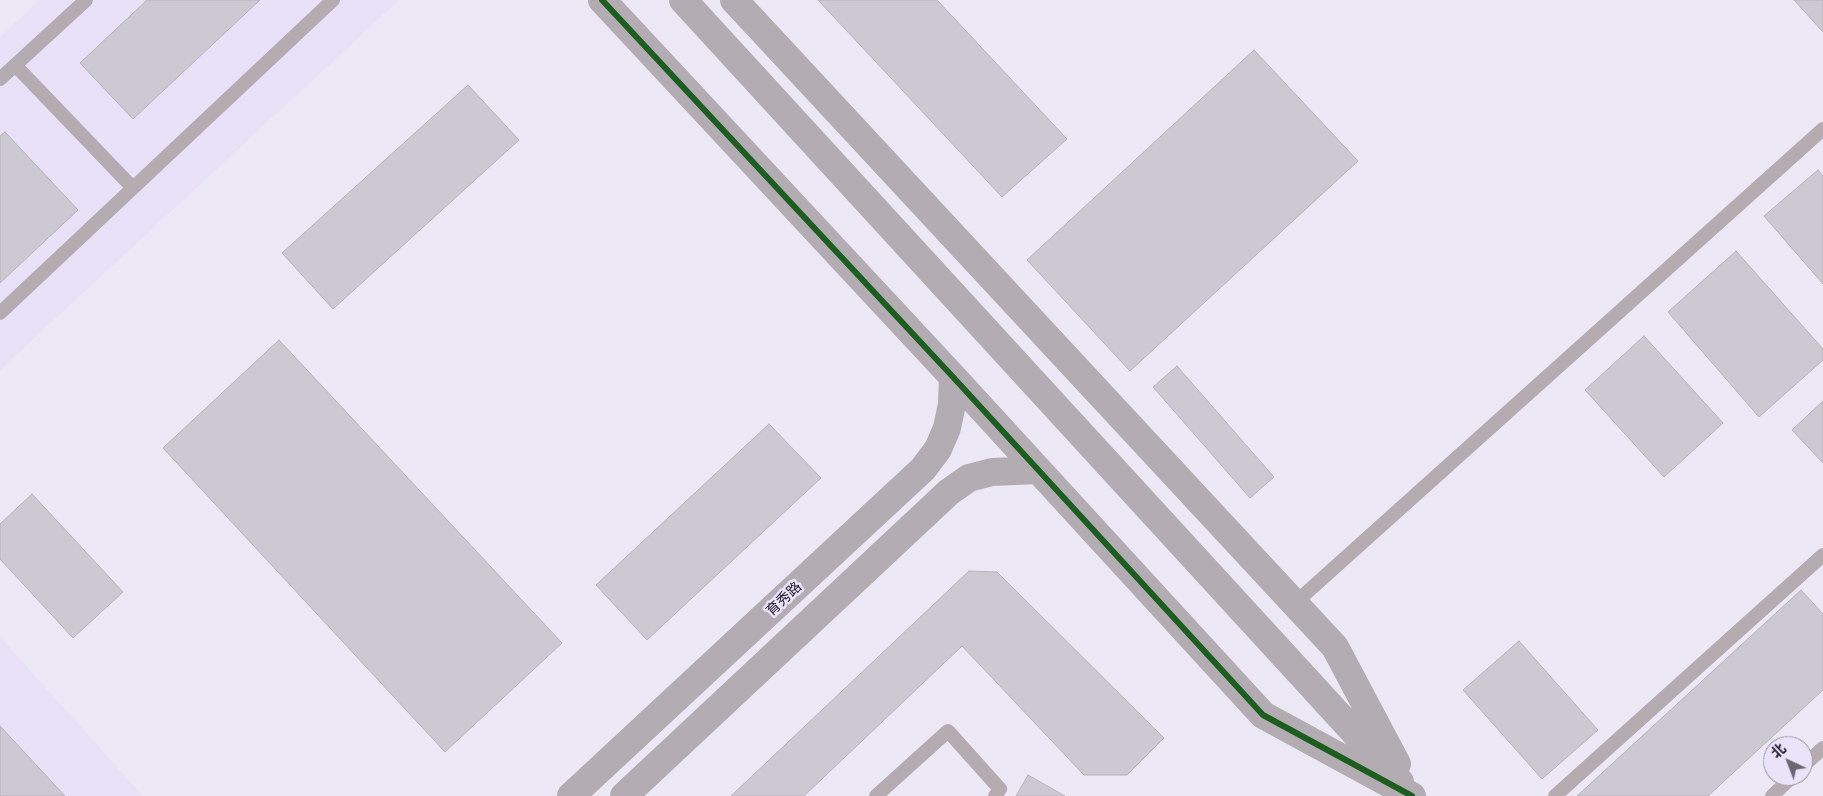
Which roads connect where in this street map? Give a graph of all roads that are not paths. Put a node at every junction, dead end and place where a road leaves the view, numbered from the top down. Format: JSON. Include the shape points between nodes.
{"nodes":[{"id":1,"x":86,"y":0,"type":"edge"},
{"id":2,"x":333,"y":0,"type":"edge"},
{"id":3,"x":602,"y":0,"type":"edge"},
{"id":4,"x":682,"y":0,"type":"edge"},
{"id":5,"x":734,"y":0,"type":"edge"},
{"id":6,"x":15,"y":65,"type":"junction"},
{"id":7,"x":0,"y":79,"type":"edge"},
{"id":8,"x":1823,"y":129,"type":"edge"},
{"id":9,"x":133,"y":188,"type":"junction"},
{"id":10,"x":0,"y":313,"type":"edge"},
{"id":11,"x":953,"y":377,"type":"junction"},
{"id":12,"x":1037,"y":470,"type":"junction"},
{"id":13,"x":1823,"y":555,"type":"edge"},
{"id":14,"x":1295,"y":603,"type":"junction"},
{"id":15,"x":1823,"y":748,"type":"edge"},
{"id":16,"x":1813,"y":757,"type":"edge"},
{"id":17,"x":1782,"y":786,"type":"edge"},
{"id":18,"x":571,"y":796,"type":"edge"},
{"id":19,"x":624,"y":796,"type":"edge"},
{"id":20,"x":876,"y":796,"type":"edge"},
{"id":21,"x":995,"y":796,"type":"edge"},
{"id":22,"x":1413,"y":796,"type":"edge"},
{"id":23,"x":1554,"y":796,"type":"edge"},
{"id":24,"x":1772,"y":796,"type":"edge"}],
"edges":[{"from":1,"to":6,"type":"lane"},
{"from":2,"to":9,"type":"lane"},
{"from":3,"to":11,"type":"street"},
{"from":4,"to":22,"type":"street"},
{"from":5,"to":14,"type":"street"},
{"from":6,"to":7,"type":"lane"},
{"from":6,"to":9,"type":"lane"},
{"from":8,"to":14,"type":"lane"},
{"from":9,"to":10,"type":"lane"},
{"from":11,"to":12,"type":"street"},
{"from":11,"to":18,"type":"street","name":"育秀路","via":[[947,428],[938,449],[923,469]]},
{"from":12,"to":19,"type":"street","via":[[992,472],[969,478],[949,492]]},
{"from":12,"to":22,"type":"street","via":[[1263,715]]},
{"from":13,"to":23,"type":"lane"},
{"from":14,"to":22,"type":"street","via":[[1335,647]]},
{"from":15,"to":16,"type":"lane"},
{"from":17,"to":24,"type":"lane"},
{"from":20,"to":21,"type":"lane","via":[[948,731],[1000,789]]}]}
